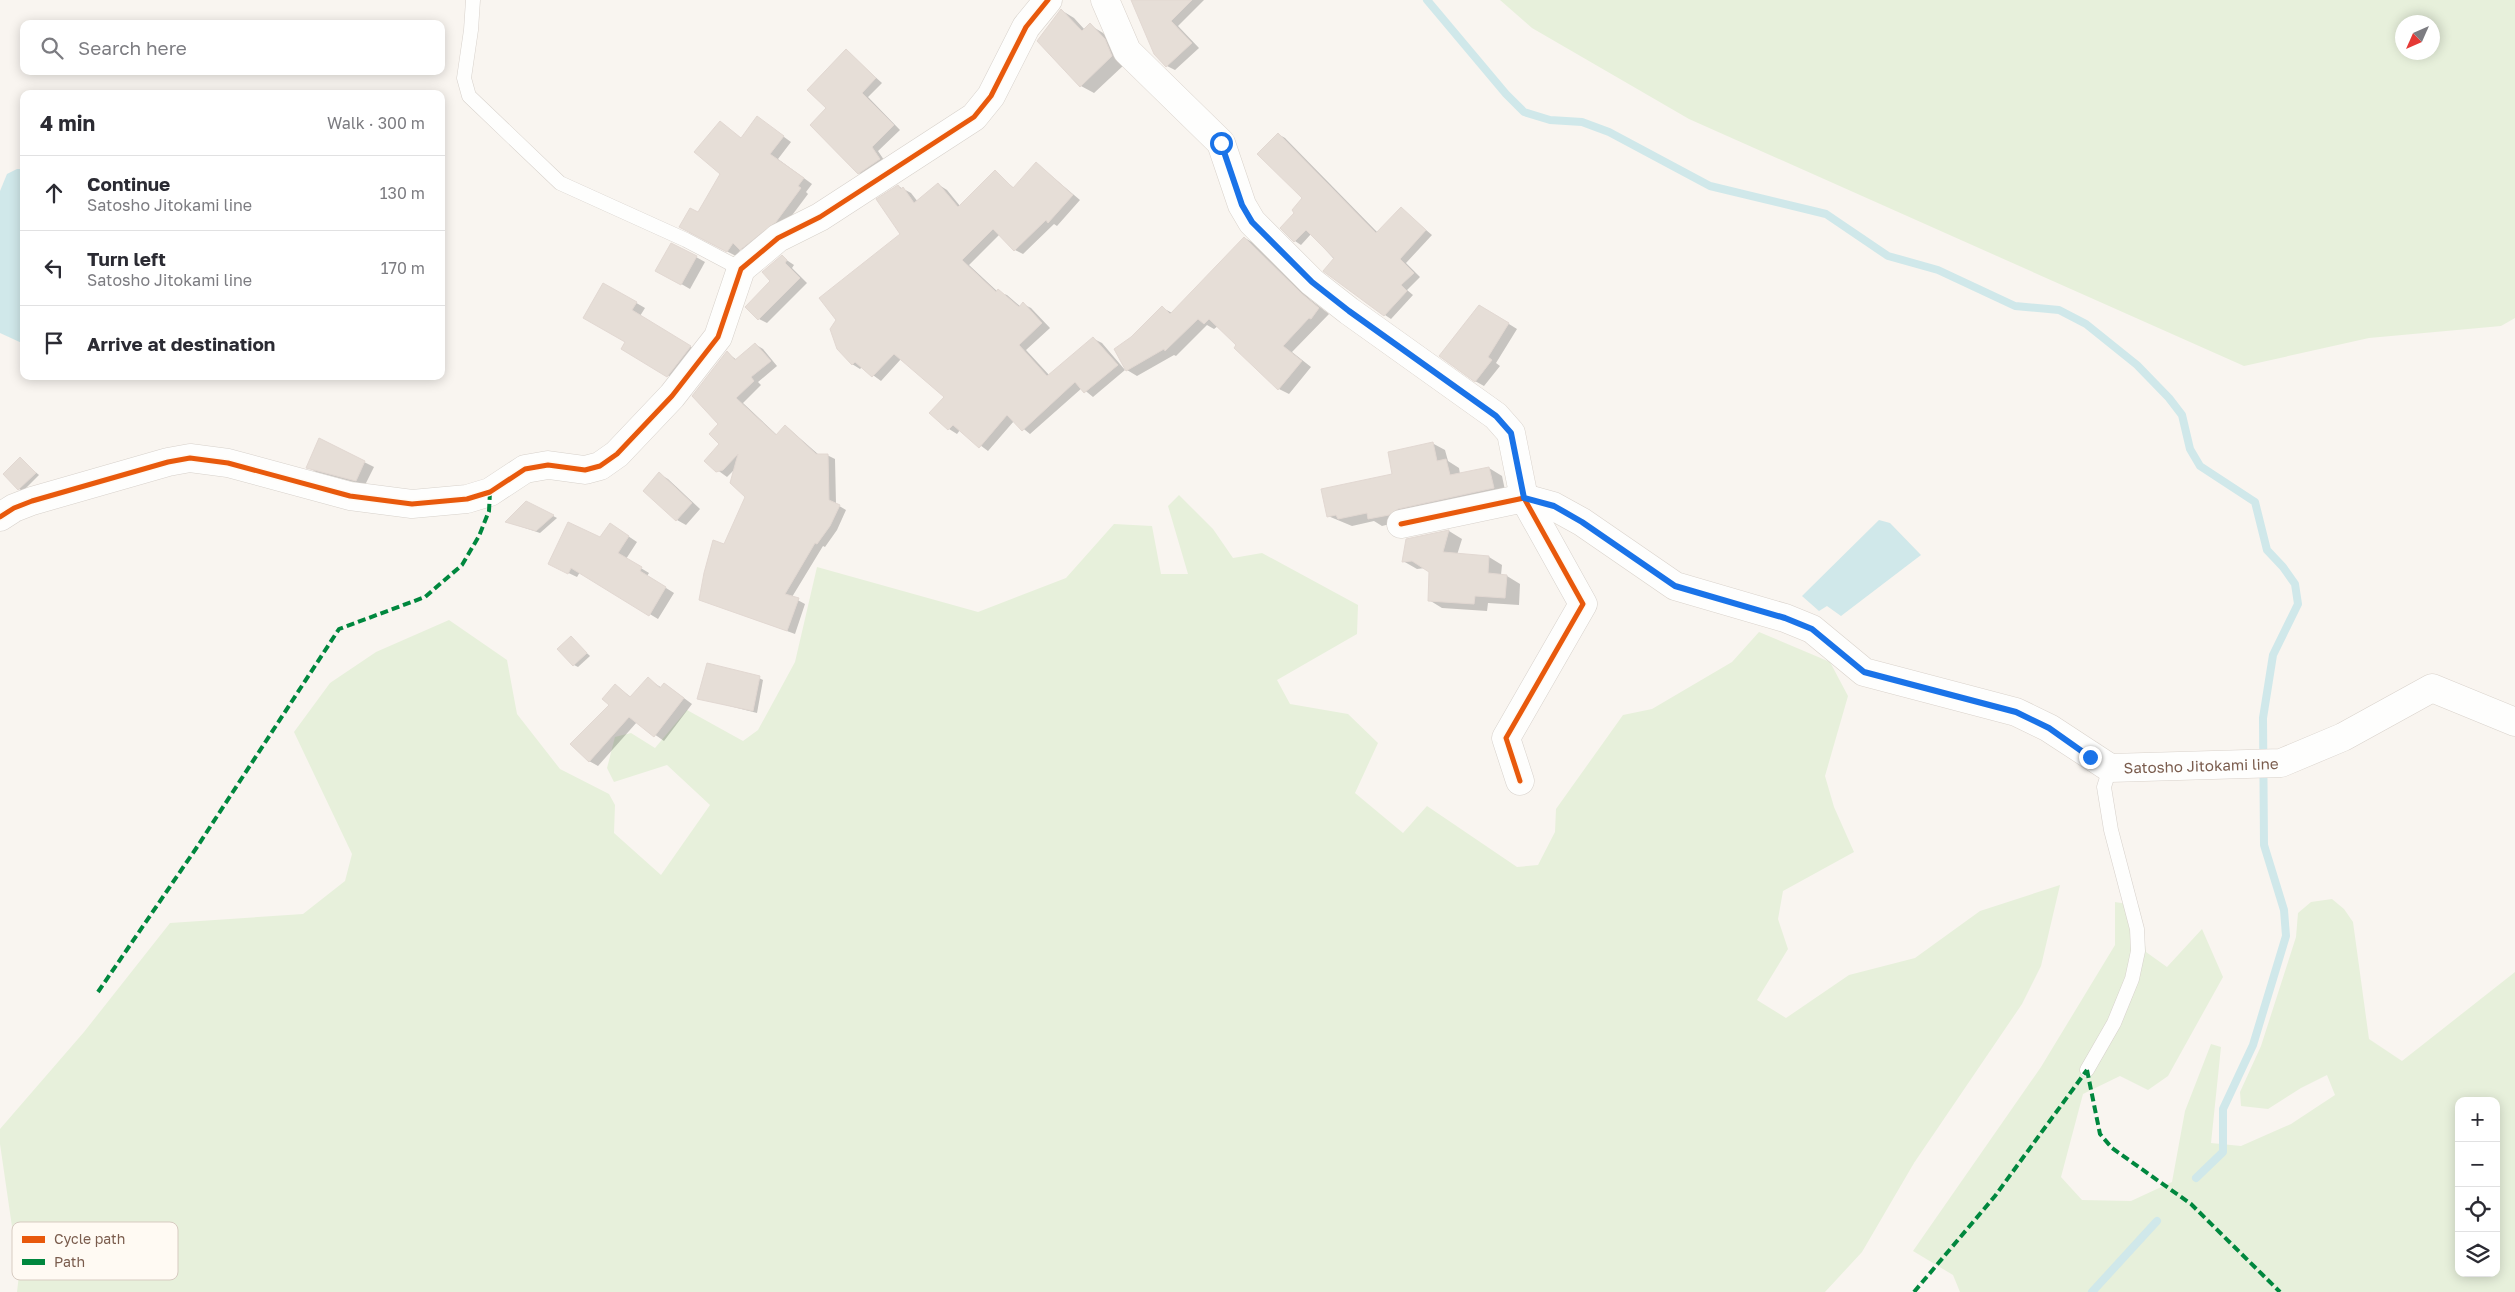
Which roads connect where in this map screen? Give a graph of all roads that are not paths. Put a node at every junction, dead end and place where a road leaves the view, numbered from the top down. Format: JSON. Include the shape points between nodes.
{"nodes":[{"id":1,"x":473,"y":0,"type":"edge"},
{"id":2,"x":1048,"y":0,"type":"edge"},
{"id":3,"x":1105,"y":0,"type":"edge"},
{"id":4,"x":741,"y":268,"type":"junction"},
{"id":5,"x":1524,"y":498,"type":"junction"},
{"id":6,"x":0,"y":517,"type":"edge"},
{"id":7,"x":1402,"y":524,"type":"dead end"},
{"id":8,"x":2515,"y":722,"type":"edge"},
{"id":9,"x":2110,"y":768,"type":"junction"},
{"id":10,"x":1520,"y":781,"type":"dead end"},
{"id":11,"x":2087,"y":1070,"type":"dead end"}],
"edges":[{"from":1,"to":4,"type":"lane","via":[[464,78],[469,96],[560,183]]},
{"from":2,"to":4,"type":"main road","via":[[1026,27],[991,96],[974,117],[820,217],[778,238]]},
{"from":3,"to":5,"type":"main road","via":[[1127,51],[1221,143],[1242,205],[1252,222],[1312,282],[1496,416],[1511,433]]},
{"from":4,"to":6,"type":"main road","via":[[718,337],[672,396],[617,454],[600,466],[585,470],[548,465],[525,469],[490,492],[467,499],[412,504],[350,496],[228,463],[190,458],[32,502]]},
{"from":5,"to":7,"type":"main road"},
{"from":5,"to":9,"type":"main road","name":"Satosho Jitokami line","via":[[1554,506],[1582,522],[1675,586],[1812,629],[1864,672],[2016,712],[2049,728]]},
{"from":5,"to":10,"type":"main road","via":[[1583,604],[1506,738]]},
{"from":8,"to":9,"type":"main road","name":"Satosho Jitokami line","via":[[2432,688],[2343,737],[2281,762]]},
{"from":9,"to":11,"type":"lane","via":[[2104,786],[2111,830],[2137,929],[2138,951],[2132,979],[2114,1023]]}]}
